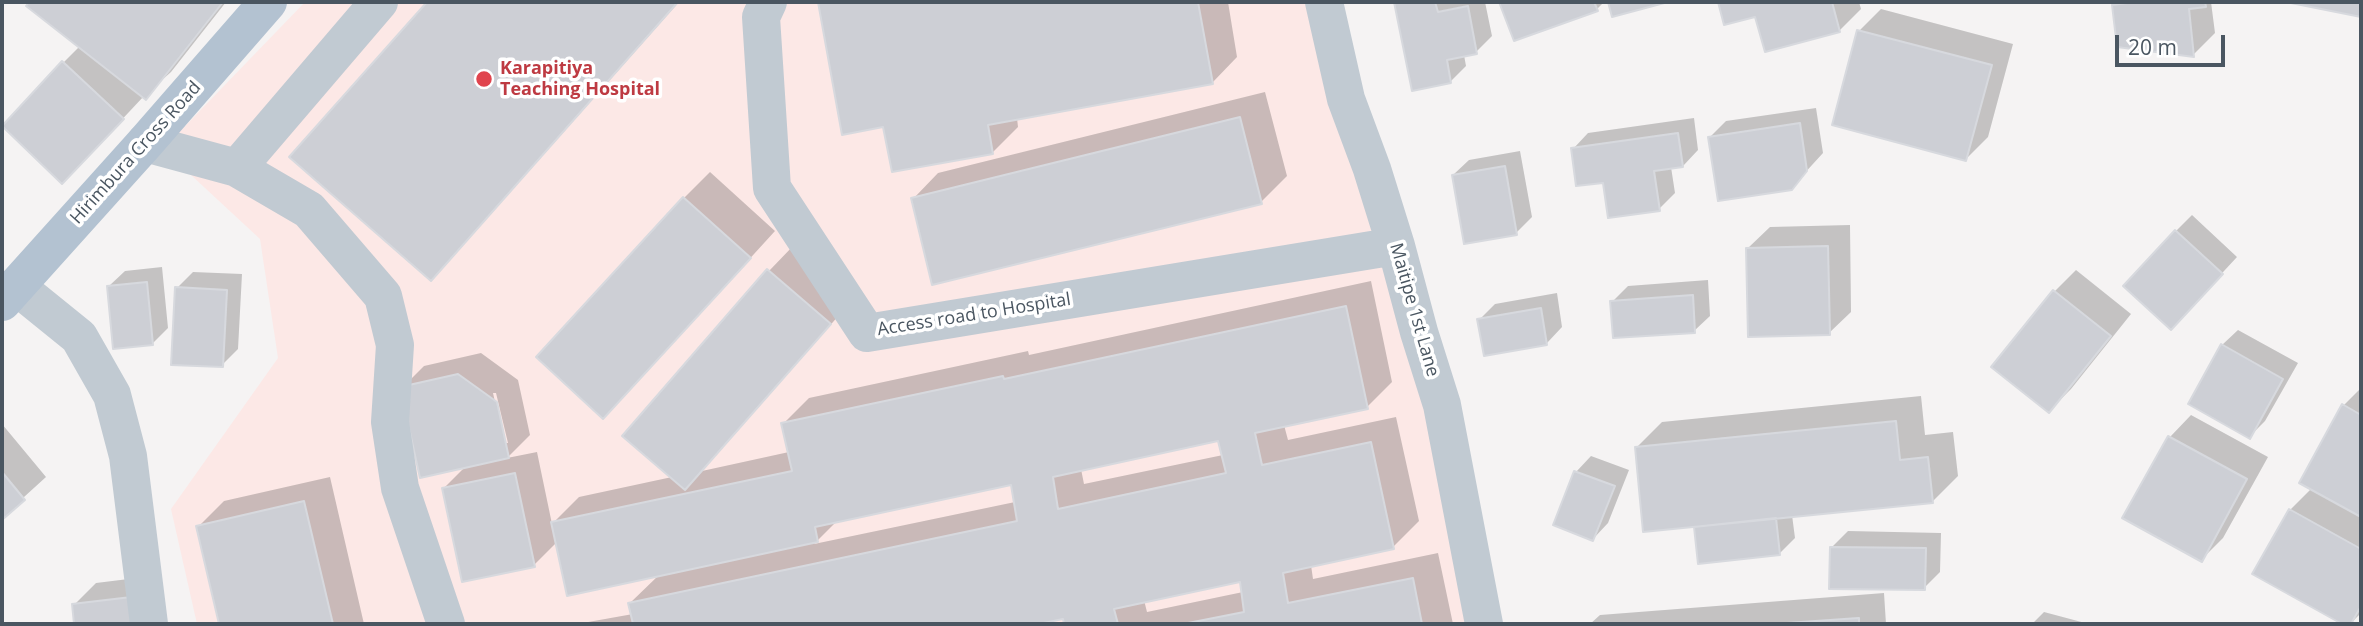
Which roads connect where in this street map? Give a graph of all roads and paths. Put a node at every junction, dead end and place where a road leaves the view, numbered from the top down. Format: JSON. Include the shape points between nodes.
{"nodes":[{"id":1,"x":268,"y":2,"type":"edge"},
{"id":2,"x":379,"y":2,"type":"edge"},
{"id":3,"x":768,"y":2,"type":"edge"},
{"id":4,"x":1324,"y":2,"type":"edge"},
{"id":5,"x":145,"y":143,"type":"junction"},
{"id":6,"x":237,"y":168,"type":"junction"},
{"id":7,"x":1396,"y":246,"type":"junction"},
{"id":8,"x":9,"y":294,"type":"edge"},
{"id":9,"x":149,"y":624,"type":"edge"},
{"id":10,"x":446,"y":624,"type":"edge"},
{"id":11,"x":1484,"y":624,"type":"edge"}],
"edges":[{"from":1,"to":5,"type":"main road","name":"Hirimbura Cross Road"},
{"from":2,"to":6,"type":"street"},
{"from":3,"to":7,"type":"street","name":"Access road to Hospital","via":[[761,17],[772,188],[867,333]]},
{"from":4,"to":7,"type":"street","name":"Maitipe 1st Lane","via":[[1346,99]]},
{"from":5,"to":6,"type":"street"},
{"from":5,"to":8,"type":"main road","name":"Hirimbura Cross Road"},
{"from":6,"to":10,"type":"street","via":[[309,210],[383,296],[396,345],[390,422],[400,488]]},
{"from":7,"to":11,"type":"street","name":"Maitipe 1st Lane","via":[[1442,405]]},
{"from":8,"to":9,"type":"street","via":[[79,337],[112,395],[128,456]]}]}
